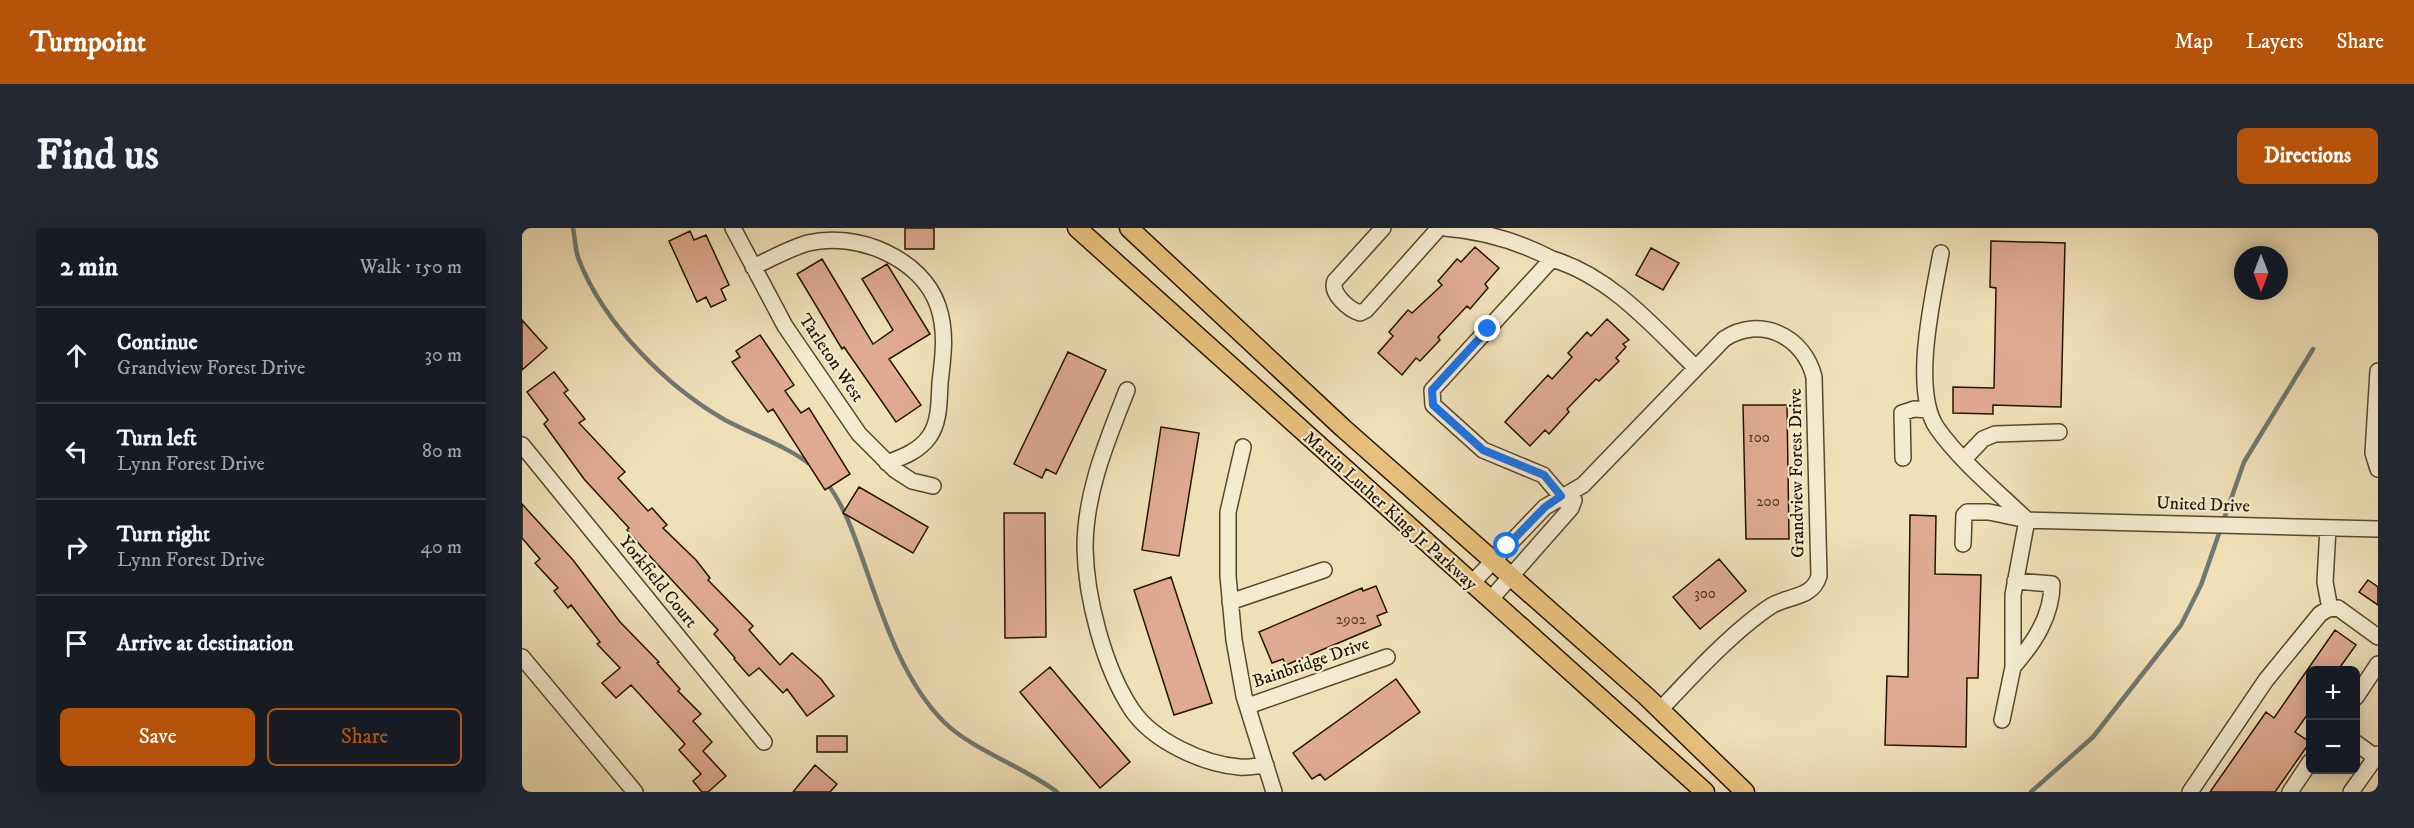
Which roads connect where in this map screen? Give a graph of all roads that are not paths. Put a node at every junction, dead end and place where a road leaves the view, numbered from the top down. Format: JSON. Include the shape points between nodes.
{"nodes":[{"id":1,"x":733,"y":228,"type":"edge"},
{"id":2,"x":1077,"y":228,"type":"edge"},
{"id":3,"x":1129,"y":228,"type":"edge"},
{"id":4,"x":1383,"y":228,"type":"edge"},
{"id":5,"x":1439,"y":228,"type":"edge"},
{"id":6,"x":1445,"y":228,"type":"edge"},
{"id":7,"x":1941,"y":253,"type":"dead end"},
{"id":8,"x":1552,"y":258,"type":"junction"},
{"id":9,"x":753,"y":267,"type":"junction"},
{"id":10,"x":1695,"y":367,"type":"junction"},
{"id":11,"x":2378,"y":371,"type":"edge"},
{"id":12,"x":1127,"y":390,"type":"dead end"},
{"id":13,"x":1929,"y":410,"type":"junction"},
{"id":14,"x":2059,"y":432,"type":"dead end"},
{"id":15,"x":522,"y":445,"type":"edge"},
{"id":16,"x":1243,"y":447,"type":"dead end"},
{"id":17,"x":1903,"y":458,"type":"dead end"},
{"id":18,"x":1965,"y":459,"type":"junction"},
{"id":19,"x":887,"y":463,"type":"junction"},
{"id":20,"x":2378,"y":469,"type":"edge"},
{"id":21,"x":933,"y":486,"type":"dead end"},
{"id":22,"x":1566,"y":502,"type":"junction"},
{"id":23,"x":2027,"y":520,"type":"junction"},
{"id":24,"x":2328,"y":528,"type":"junction"},
{"id":25,"x":2378,"y":529,"type":"edge"},
{"id":26,"x":1963,"y":544,"type":"dead end"},
{"id":27,"x":1493,"y":560,"type":"junction"},
{"id":28,"x":1324,"y":570,"type":"dead end"},
{"id":29,"x":1511,"y":576,"type":"junction"},
{"id":30,"x":2015,"y":581,"type":"junction"},
{"id":31,"x":1472,"y":583,"type":"junction"},
{"id":32,"x":1491,"y":600,"type":"junction"},
{"id":33,"x":1230,"y":602,"type":"junction"},
{"id":34,"x":2331,"y":609,"type":"junction"},
{"id":35,"x":2378,"y":637,"type":"edge"},
{"id":36,"x":522,"y":657,"type":"edge"},
{"id":37,"x":1387,"y":657,"type":"dead end"},
{"id":38,"x":2378,"y":664,"type":"edge"},
{"id":39,"x":2013,"y":667,"type":"junction"},
{"id":40,"x":2360,"y":690,"type":"edge"},
{"id":41,"x":1248,"y":706,"type":"junction"},
{"id":42,"x":1660,"y":710,"type":"junction"},
{"id":43,"x":2002,"y":720,"type":"dead end"},
{"id":44,"x":764,"y":742,"type":"dead end"},
{"id":45,"x":2360,"y":746,"type":"edge"},
{"id":46,"x":2377,"y":757,"type":"edge"},
{"id":47,"x":1266,"y":765,"type":"junction"},
{"id":48,"x":2306,"y":768,"type":"edge"},
{"id":49,"x":635,"y":792,"type":"edge"},
{"id":50,"x":1274,"y":792,"type":"edge"},
{"id":51,"x":1705,"y":792,"type":"edge"},
{"id":52,"x":1745,"y":792,"type":"edge"},
{"id":53,"x":2190,"y":792,"type":"edge"},
{"id":54,"x":2290,"y":792,"type":"edge"},
{"id":55,"x":2352,"y":792,"type":"edge"}],
"edges":[{"from":1,"to":9,"type":"street","name":"Tarleton West"},
{"from":2,"to":31,"type":"main road","name":"Martin Luther King Jr Parkway"},
{"from":3,"to":27,"type":"main road","name":"Martin Luther King Jr Parkway","via":[[1318,406]]},
{"from":4,"to":5,"type":"street","via":[[1333,286],[1334,292],[1360,313]]},
{"from":6,"to":8,"type":"street","via":[[1492,235]]},
{"from":7,"to":13,"type":"street","via":[[1927,329],[1925,388]]},
{"from":8,"to":10,"type":"street","via":[[1589,276],[1631,304]]},
{"from":8,"to":22,"type":"street","via":[[1432,390],[1431,397],[1433,405],[1483,450],[1544,475]]},
{"from":9,"to":19,"type":"street","name":"Tarleton West","via":[[785,326],[859,434]]},
{"from":9,"to":19,"type":"street","via":[[808,243],[840,240],[871,246],[899,260],[924,280],[938,305],[944,334],[938,416],[930,436],[910,455]]},
{"from":10,"to":22,"type":"street","name":"Grandview Forest Drive"},
{"from":10,"to":42,"type":"street","name":"Grandview Forest Drive","via":[[1732,334],[1757,329],[1786,336],[1811,365],[1819,576],[1812,590],[1771,607],[1704,663]]},
{"from":11,"to":20,"type":"street","via":[[2373,453]]},
{"from":12,"to":47,"type":"street","via":[[1095,473],[1085,548],[1097,627],[1133,711],[1166,740],[1218,764],[1241,768]]},
{"from":13,"to":17,"type":"street","via":[[1902,413]]},
{"from":13,"to":18,"type":"street","via":[[1937,428]]},
{"from":14,"to":18,"type":"street","via":[[1995,434],[1983,439]]},
{"from":15,"to":44,"type":"street","name":"Yorkfield Court"},
{"from":16,"to":33,"type":"street","name":"Bainbridge Drive","via":[[1228,512]]},
{"from":18,"to":23,"type":"street"},
{"from":19,"to":21,"type":"street","name":"Tarleton West","via":[[912,481]]},
{"from":22,"to":27,"type":"street","via":[[1545,507]]},
{"from":22,"to":29,"type":"street","name":"Grandview Forest Drive"},
{"from":23,"to":24,"type":"street","name":"United Drive"},
{"from":23,"to":26,"type":"street","name":"United Drive","via":[[1967,512]]},
{"from":23,"to":30,"type":"street"},
{"from":24,"to":25,"type":"street","name":"United Drive"},
{"from":24,"to":34,"type":"street","via":[[2325,582]]},
{"from":27,"to":29,"type":"main road","name":"Martin Luther King Jr Parkway"},
{"from":27,"to":31,"type":"street"},
{"from":28,"to":33,"type":"street"},
{"from":29,"to":32,"type":"street","name":"Grandview Forest Drive"},
{"from":29,"to":42,"type":"main road","name":"Martin Luther King Jr Parkway"},
{"from":30,"to":39,"type":"street"},
{"from":30,"to":39,"type":"street","via":[[2052,584],[2052,602],[2033,644]]},
{"from":31,"to":32,"type":"main road","name":"Martin Luther King Jr Parkway"},
{"from":32,"to":51,"type":"main road","name":"Martin Luther King Jr Parkway"},
{"from":33,"to":41,"type":"street","name":"Bainbridge Drive"},
{"from":34,"to":35,"type":"street","via":[[2338,608]]},
{"from":34,"to":53,"type":"street","via":[[2320,614],[2266,680]]},
{"from":36,"to":49,"type":"street"},
{"from":37,"to":41,"type":"street","name":"Bainbridge Drive"},
{"from":38,"to":40,"type":"street"},
{"from":39,"to":43,"type":"street"},
{"from":41,"to":47,"type":"street","name":"Bainbridge Drive"},
{"from":42,"to":52,"type":"main road","name":"Martin Luther King Jr Parkway"},
{"from":45,"to":46,"type":"street"},
{"from":46,"to":55,"type":"street"},
{"from":47,"to":50,"type":"street","name":"Bainbridge Drive"},
{"from":48,"to":54,"type":"street"}]}
